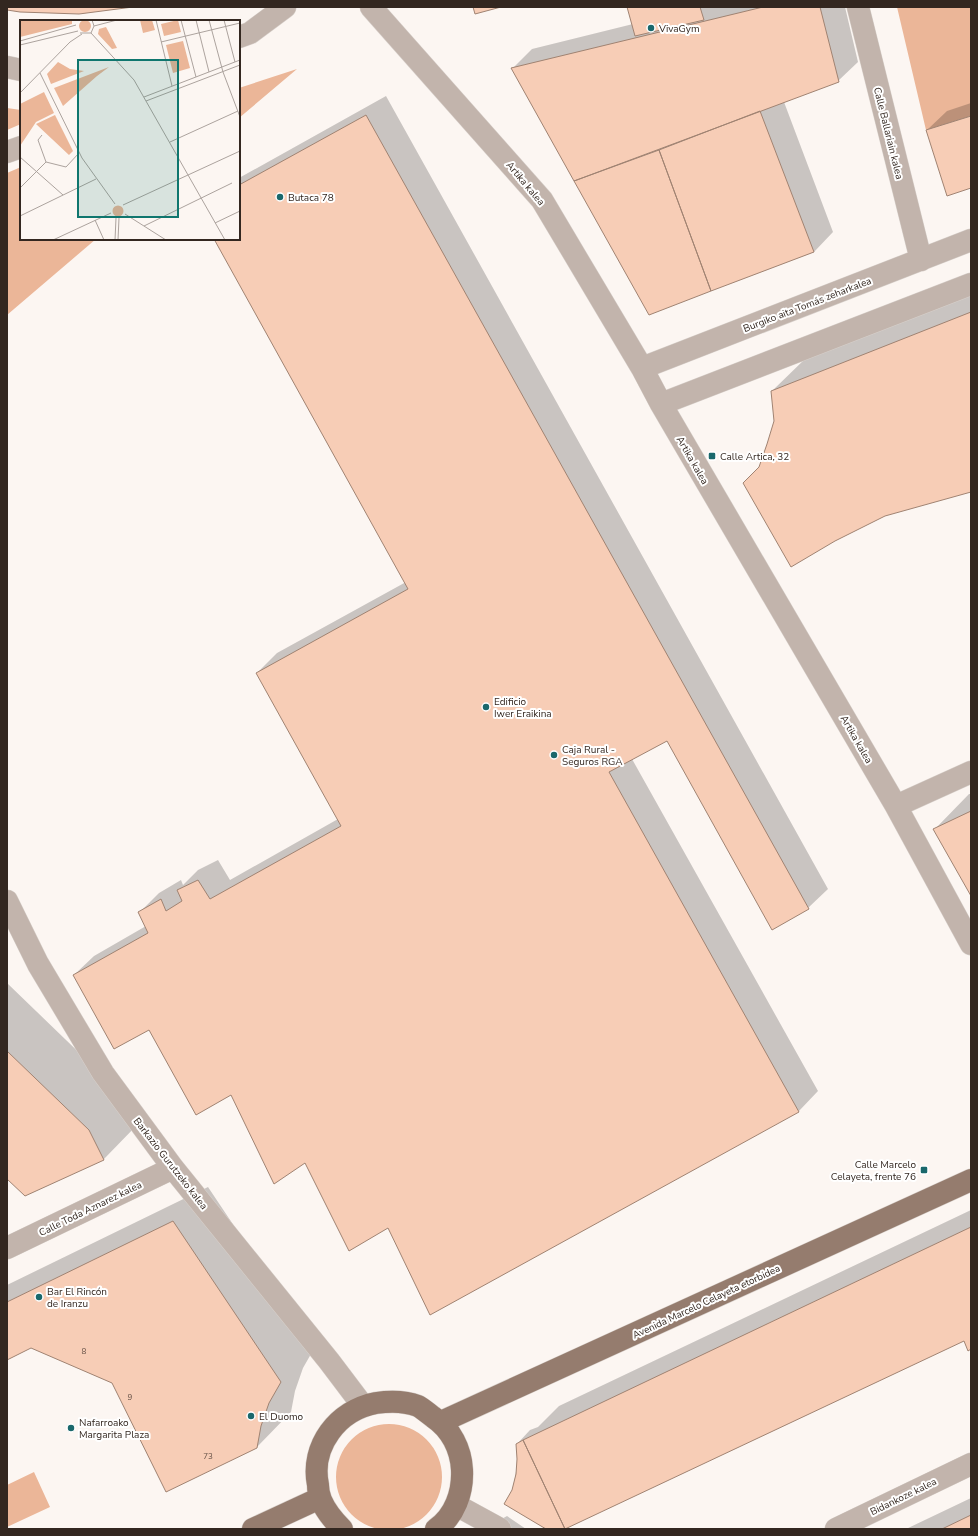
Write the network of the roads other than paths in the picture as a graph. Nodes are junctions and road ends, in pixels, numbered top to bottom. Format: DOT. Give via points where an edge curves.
graph roads {
  1 [pos="285,7"];
  2 [pos="371,7"];
  3 [pos="858,7"];
  4 [pos="240,37"];
  5 [pos="7,67"];
  6 [pos="20,70"];
  7 [pos="20,147"];
  8 [pos="7,152"];
  9 [pos="971,240"];
  10 [pos="921,260"];
  11 [pos="971,284"];
  12 [pos="642,368"];
  13 [pos="661,404"];
  14 [pos="971,772"];
  15 [pos="896,806"];
  16 [pos="8,909"];
  17 [pos="971,944"];
  18 [pos="173,1168"];
  19 [pos="971,1180"];
  20 [pos="7,1248"];
  21 [pos="363,1406"];
  22 [pos="441,1422"];
  23 [pos="971,1464"];
  24 [pos="320,1498"];
  25 [pos="456,1505"];
  26 [pos="253,1529"];
  27 [pos="342,1529"];
  28 [pos="436,1529"];
  29 [pos="500,1529"];
  30 [pos="836,1529"];
  1 -- 4 [label="street"];
  2 -- 12 [label="street, Artika kalea" via="542,200"];
  3 -- 10 [label="street, Calle Ballariain kalea"];
  5 -- 6 [label="street"];
  7 -- 8 [label="street"];
  9 -- 10 [label="street, Burgiko aita Tomás zeharkalea"];
  10 -- 12 [label="street, Burgiko aita Tomás zeharkalea"];
  11 -- 13 [label="street"];
  12 -- 13 [label="street, Artika kalea"];
  13 -- 15 [label="street, Artika kalea"];
  14 -- 15 [label="street"];
  15 -- 17 [label="street, Artika kalea"];
  16 -- 18 [label="street, Barkazio Gurutzeko kalea" via="103,1073"];
  18 -- 20 [label="street, Calle Toda Aznarez kalea"];
  18 -- 21 [label="street, Barkazio Gurutzeko kalea"];
  19 -- 22 [label="main road, Avenida Marcelo Celayeta etorbidea"];
  21 -- 22 [label="main road" via="390,1401 418,1406"];
  21 -- 24 [label="main road" via="343,1417 328,1434 319,1454 316,1476"];
  22 -- 25 [label="main road" via="454,1440 462,1461 462,1483"];
  23 -- 30 [label="street, Bidankoze kalea"];
  24 -- 26 [label="main road"];
  24 -- 27 [label="main road" via="330,1518"];
  25 -- 28 [label="main road" via="442,1525"];
  25 -- 29 [label="street"];
}
